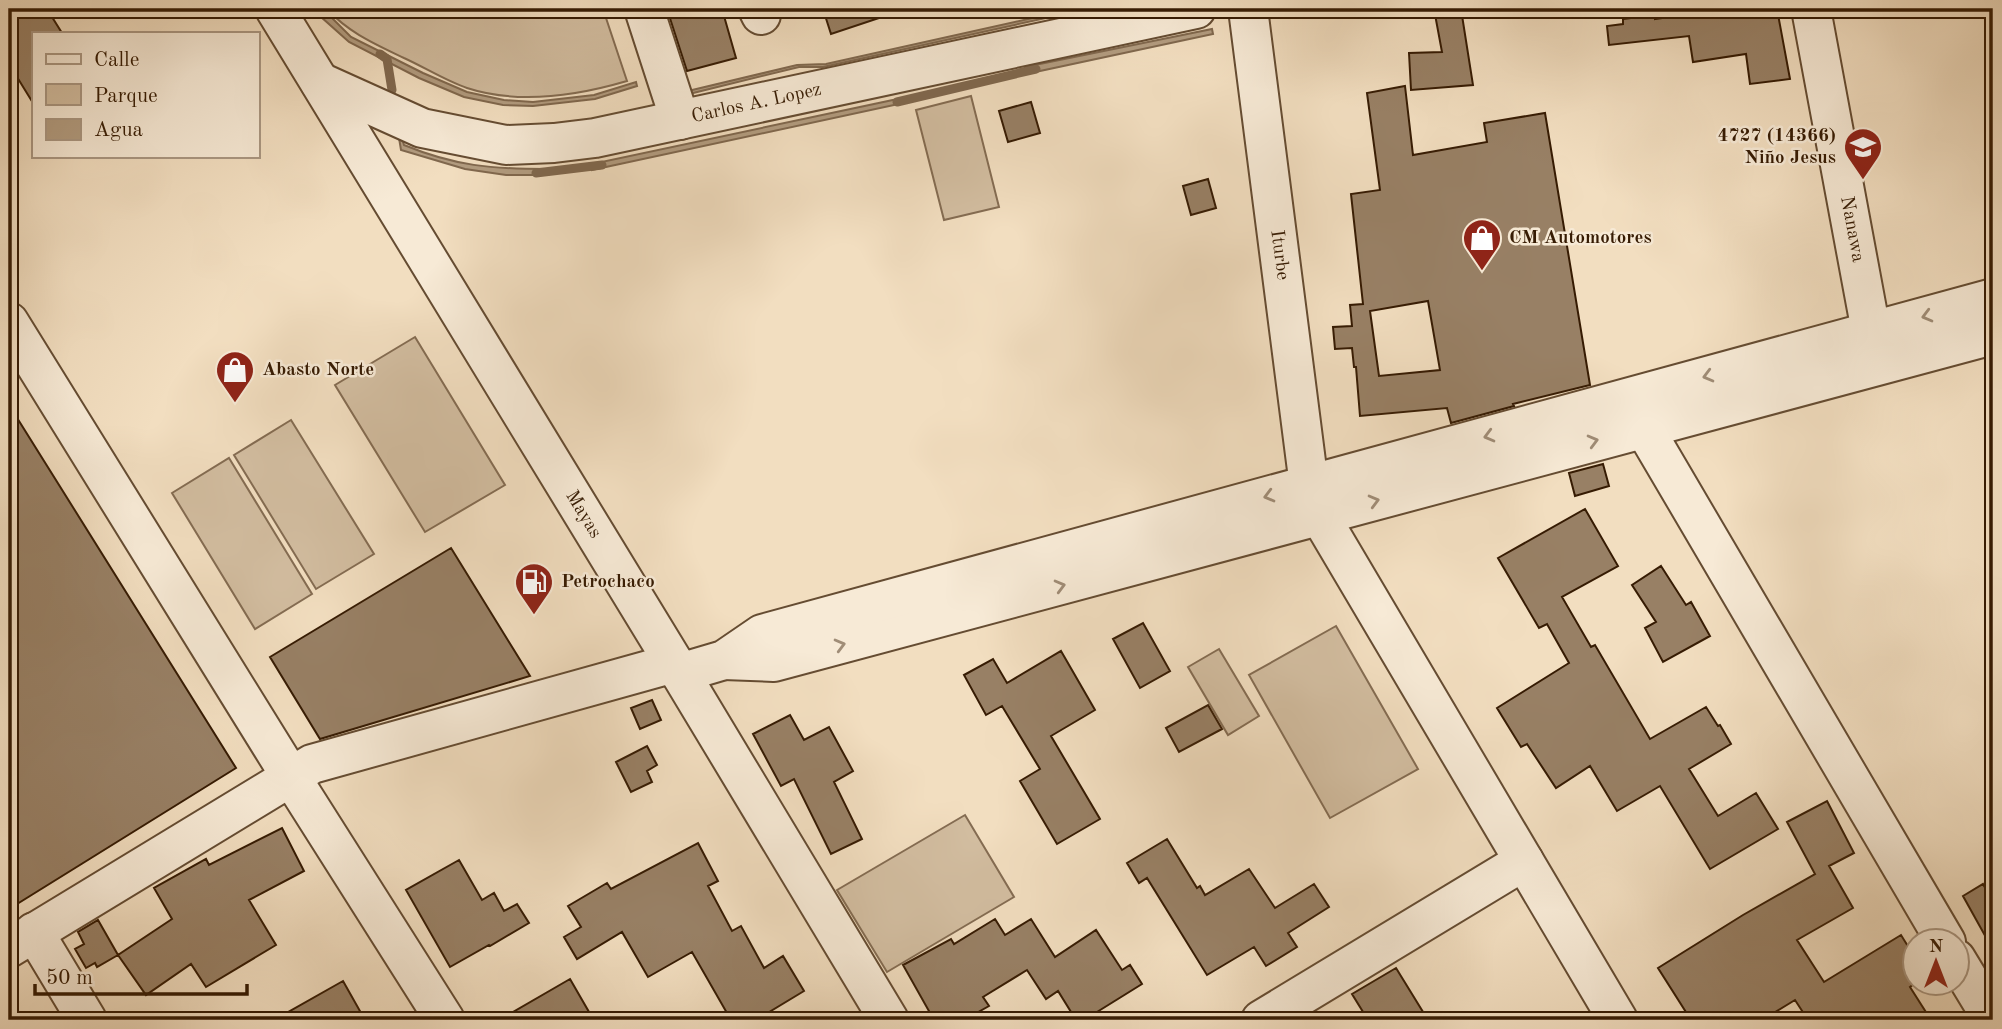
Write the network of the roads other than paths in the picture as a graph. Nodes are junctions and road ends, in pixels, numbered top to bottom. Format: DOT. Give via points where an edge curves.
graph roads {
  1 [pos="275,9"];
  2 [pos="644,9"];
  3 [pos="1196,9"];
  4 [pos="1248,9"];
  5 [pos="1811,9"];
  6 [pos="320,82"];
  7 [pos="680,120"];
  8 [pos="1993,298"];
  9 [pos="9,322"];
  10 [pos="1993,335"];
  11 [pos="1874,349"];
  12 [pos="1638,412"];
  13 [pos="1313,501"];
  14 [pos="677,668"];
  15 [pos="291,776"];
  16 [pos="1524,862"];
  17 [pos="1938,928"];
  18 [pos="21,940"];
  19 [pos="1970,982"];
  20 [pos="87,1020"];
  21 [pos="445,1020"];
  22 [pos="889,1020"];
  23 [pos="1261,1020"];
  24 [pos="1618,1020"];
  25 [pos="1993,1020"];
  1 -- 6 [label="street, Mayas"];
  2 -- 7 [label="street"];
  3 -- 7 [label="street, Carlos A. Lopez"];
  4 -- 13 [label="street, Iturbe"];
  5 -- 11 [label="street, Nanawa"];
  6 -- 7 [label="street, Carlos A. Lopez" via="422,128 506,145 596,138"];
  6 -- 14 [label="street, Mayas"];
  8 -- 11 [label="street, one-way"];
  9 -- 15 [label="street"];
  10 -- 11 [label="street"];
  11 -- 12 [label="street"];
  12 -- 13 [label="street"];
  12 -- 17 [label="street"];
  13 -- 14 [label="street" via="762,634 724,660"];
  13 -- 16 [label="street"];
  14 -- 15 [label="street" via="312,764"];
  14 -- 22 [label="street, Mayas"];
  15 -- 18 [label="street"];
  15 -- 21 [label="street"];
  16 -- 23 [label="street"];
  16 -- 24 [label="street"];
  18 -- 20 [label="street"];
  19 -- 25 [label="street"];
}
